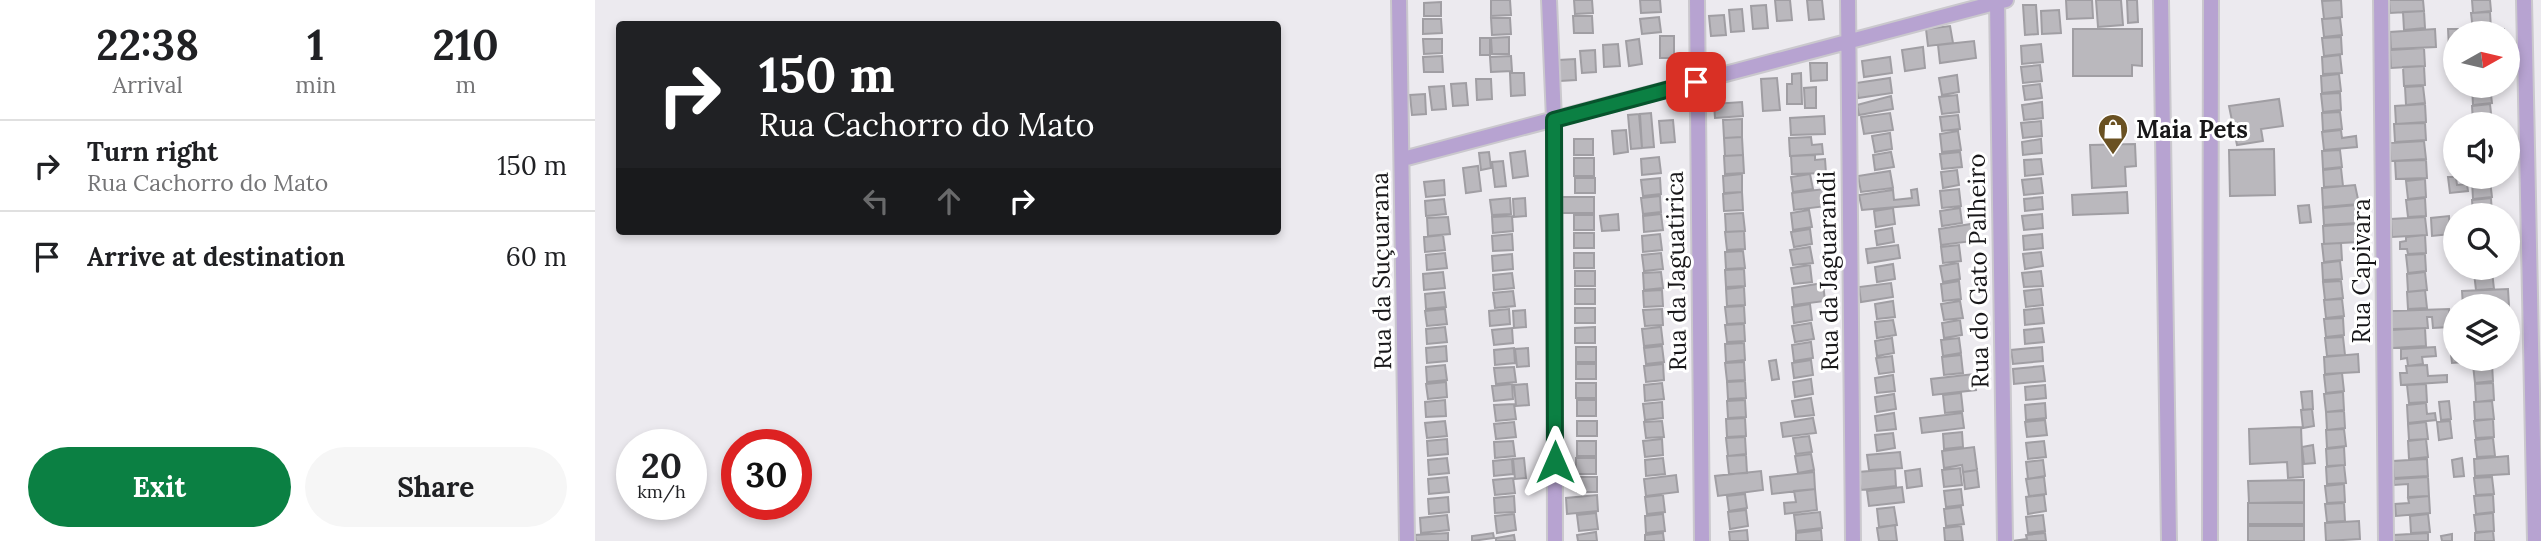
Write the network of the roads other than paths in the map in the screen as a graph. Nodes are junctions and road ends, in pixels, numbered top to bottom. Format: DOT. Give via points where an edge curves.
graph roads {
  1 [pos="1399,0"];
  2 [pos="1549,0"];
  3 [pos="1697,0"];
  4 [pos="1848,0"];
  5 [pos="2161,0"];
  6 [pos="2211,0"];
  7 [pos="2381,0"];
  8 [pos="2524,0"];
  9 [pos="2000,1"];
  10 [pos="1848,42"];
  11 [pos="1696,82"];
  12 [pos="1554,120"];
  13 [pos="1403,159"];
  14 [pos="1407,541"];
  15 [pos="1555,541"];
  16 [pos="1702,541"];
  17 [pos="1853,541"];
  18 [pos="2005,541"];
  19 [pos="2169,541"];
  20 [pos="2210,541"];
  21 [pos="2386,541"];
  22 [pos="2535,541"];
  1 -- 13 [label="street, Rua da Suçuarana"];
  2 -- 12 [label="street"];
  3 -- 11 [label="street, Rua da Jaguatirica"];
  4 -- 10 [label="street, Rua da Jaguarandi"];
  5 -- 19 [label="street"];
  6 -- 20 [label="street"];
  7 -- 21 [label="street, Rua Capivara"];
  8 -- 22 [label="street"];
  9 -- 10 [label="street"];
  9 -- 18 [label="street, Rua do Gato Palheiro"];
  10 -- 11 [label="street"];
  10 -- 17 [label="street, Rua da Jaguarandi"];
  11 -- 12 [label="street"];
  11 -- 16 [label="street, Rua da Jaguatirica"];
  12 -- 13 [label="street"];
  12 -- 15 [label="street"];
  13 -- 14 [label="street, Rua da Suçuarana"];
}
